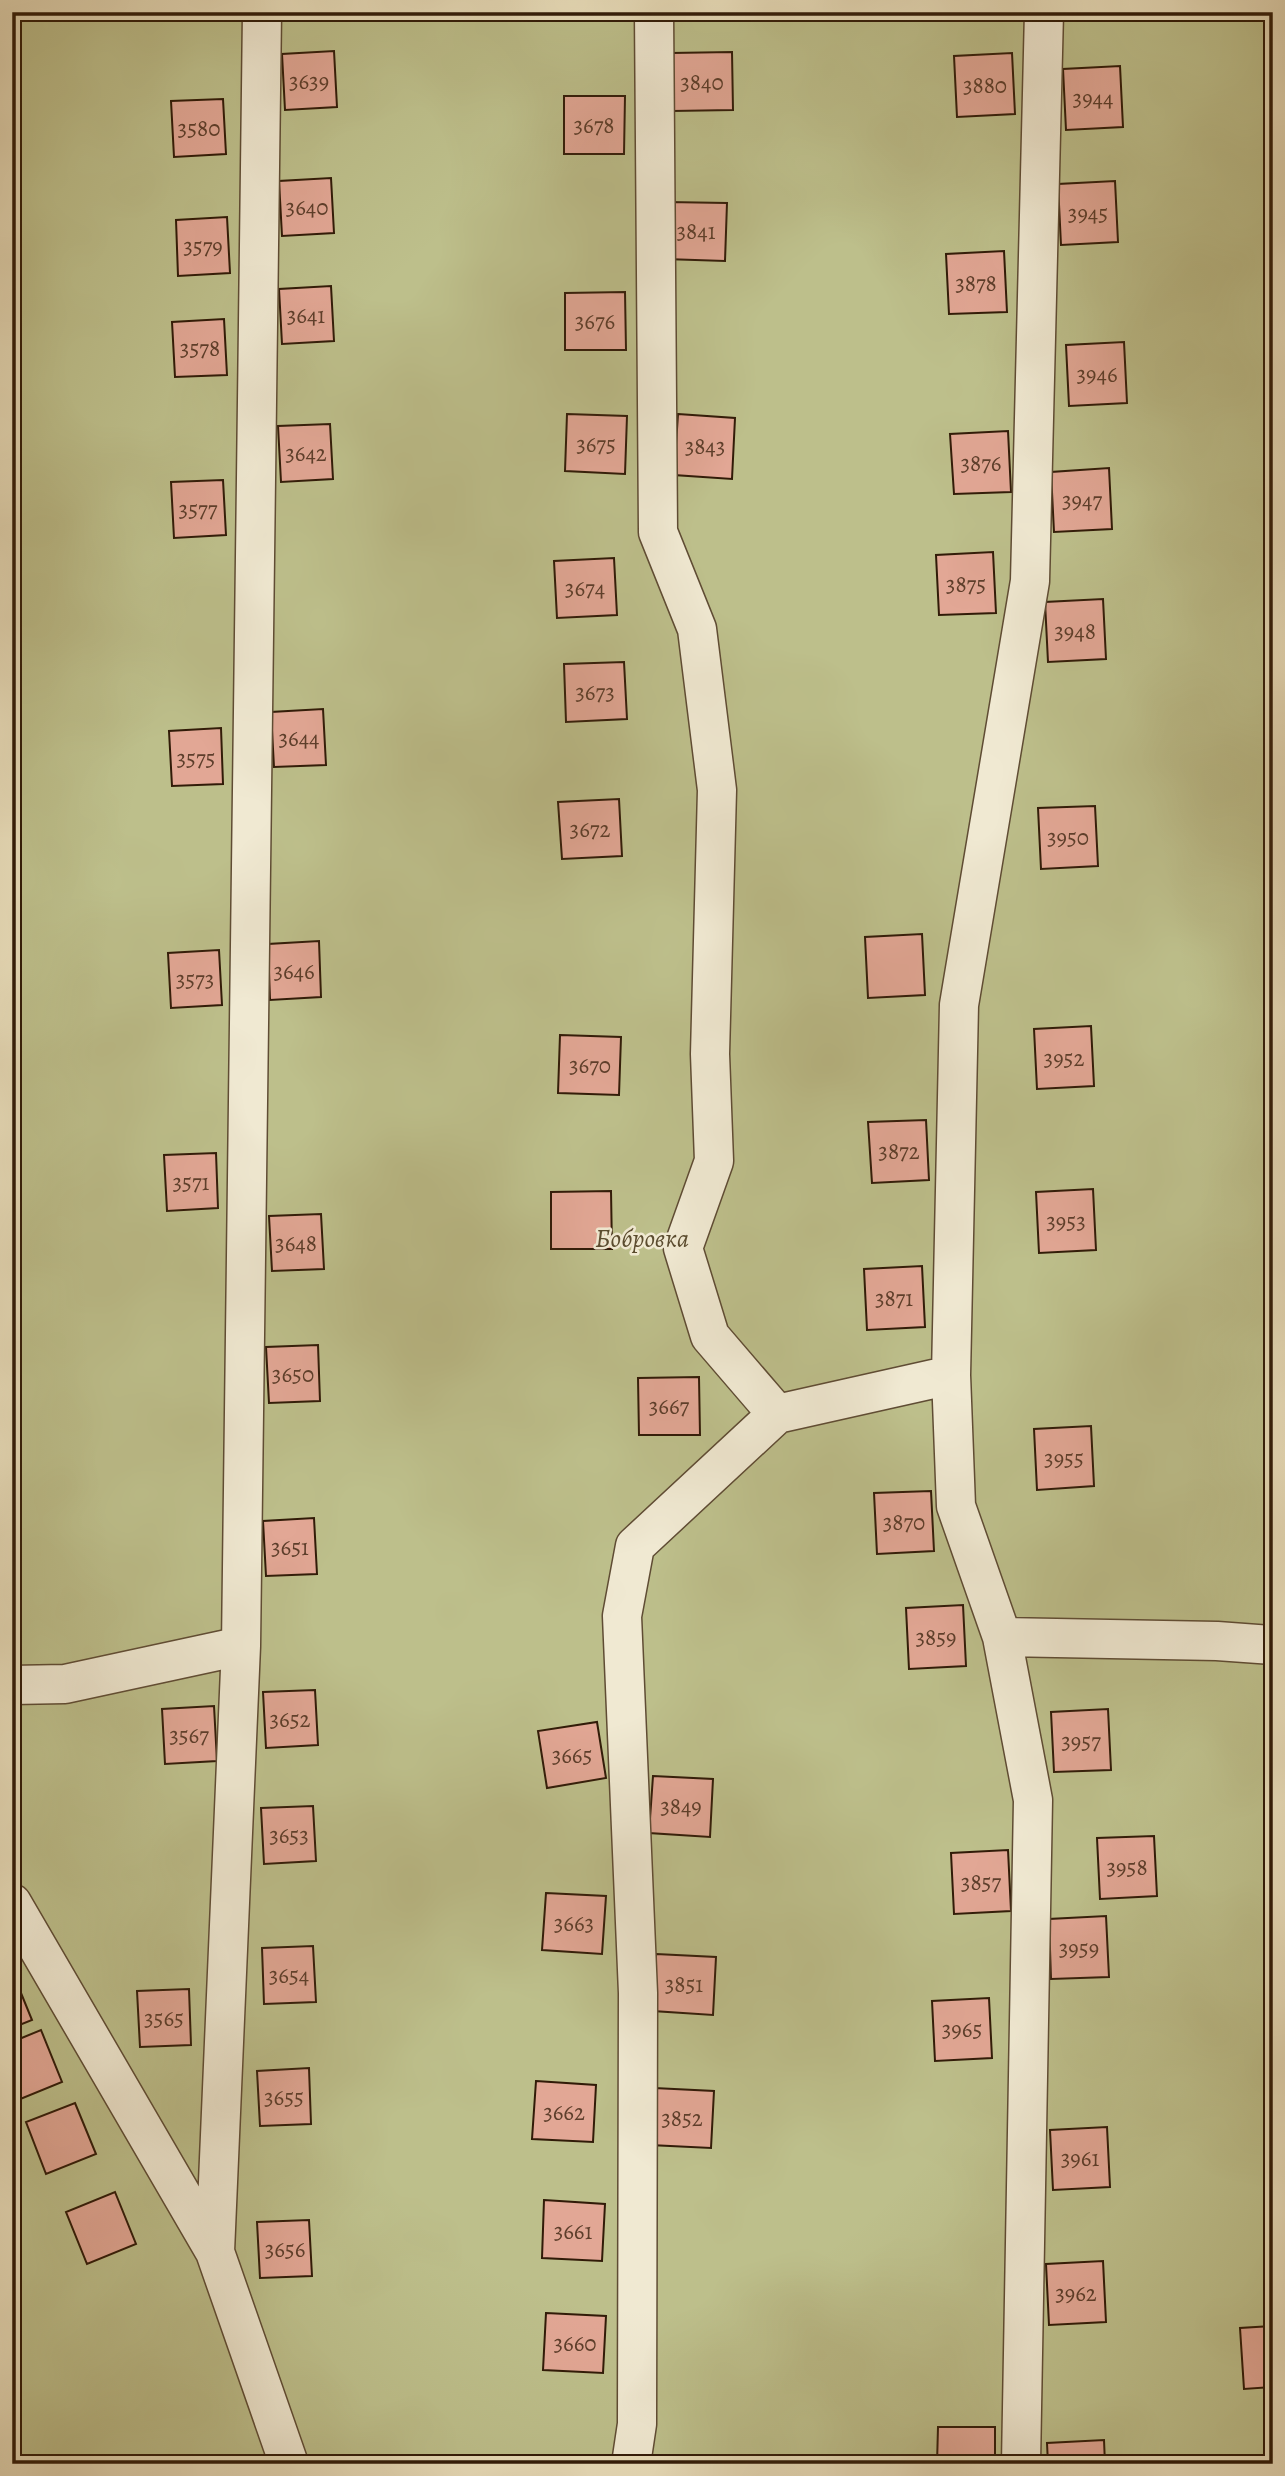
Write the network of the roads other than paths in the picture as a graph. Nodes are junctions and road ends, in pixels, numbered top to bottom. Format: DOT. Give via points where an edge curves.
graph roads {
  1 [pos="262,12"];
  2 [pos="654,12"];
  3 [pos="1044,12"];
  4 [pos="951,1375"];
  5 [pos="777,1414"];
  6 [pos="1002,1637"];
  7 [pos="1273,1645"];
  8 [pos="242,1646"];
  9 [pos="12,1685"];
  10 [pos="12,1903"];
  11 [pos="215,2252"];
  12 [pos="289,2464"];
  13 [pos="631,2464"];
  14 [pos="1021,2464"];
  1 -- 8 [label="street"];
  2 -- 5 [label="street" via="658,532 697,629 717,790 710,1054 714,1161 683,1248 710,1336"];
  3 -- 4 [label="street" via="1030,581 959,1004"];
  4 -- 5 [label="street"];
  4 -- 6 [label="street" via="956,1506"];
  5 -- 13 [label="street" via="635,1546 622,1615 638,1993 638,2424"];
  6 -- 7 [label="street"];
  6 -- 14 [label="street" via="1033,1800"];
  8 -- 9 [label="street" via="65,1684"];
  8 -- 11 [label="street"];
  10 -- 11 [label="street"];
  11 -- 12 [label="street"];
}
